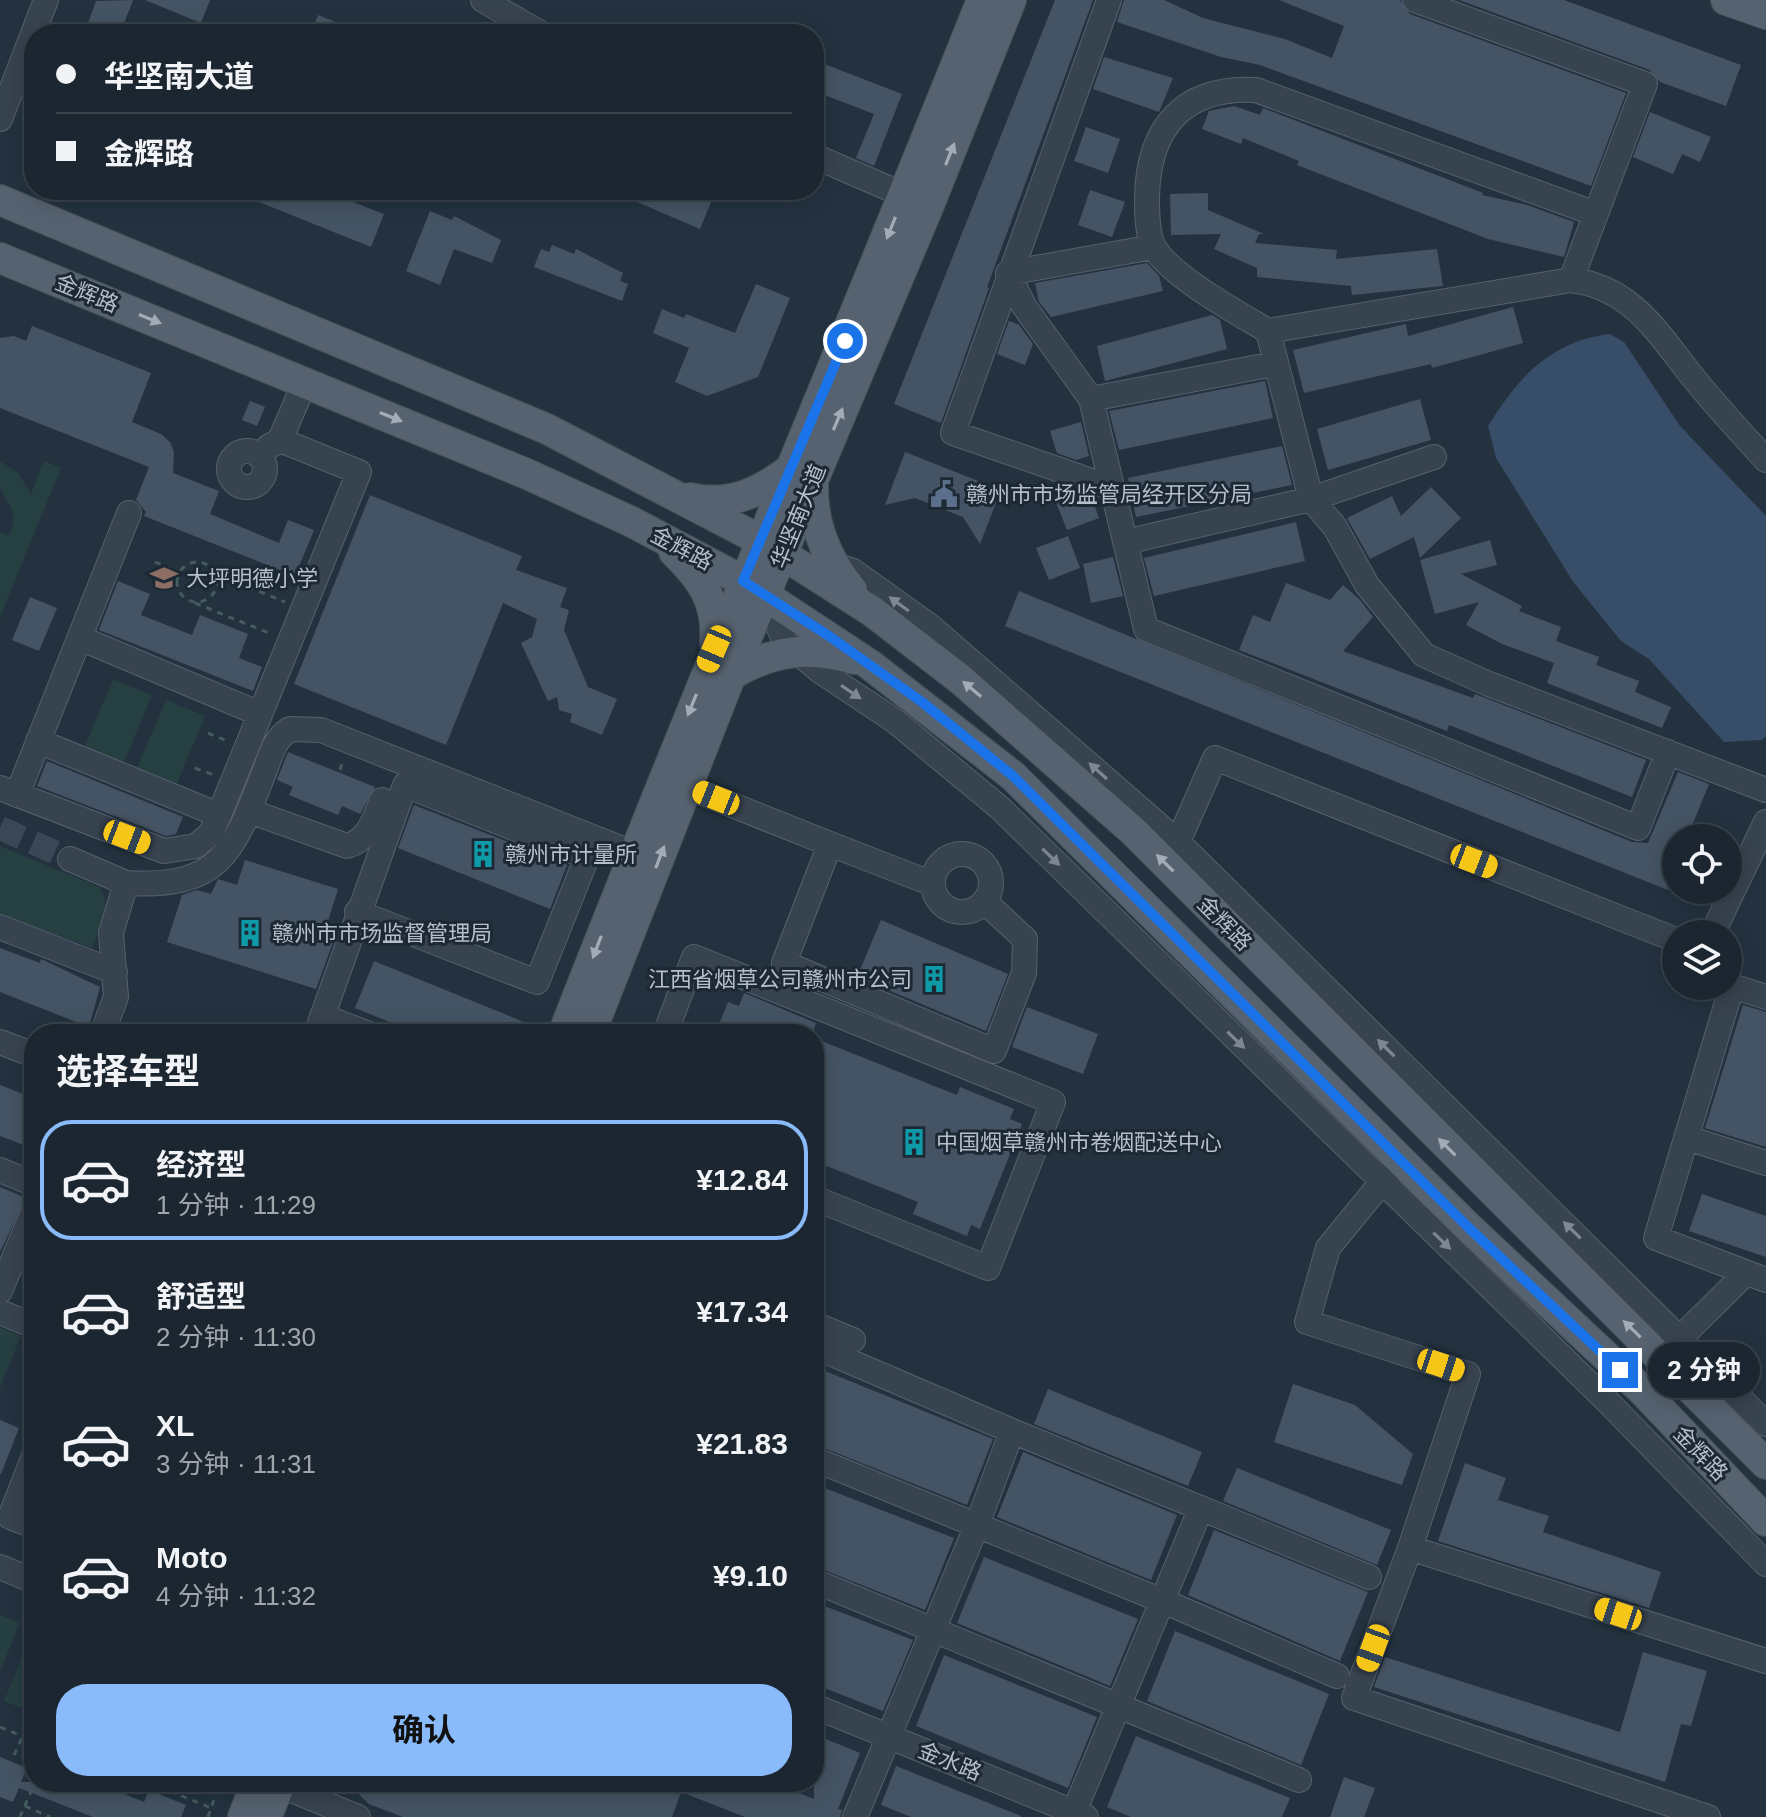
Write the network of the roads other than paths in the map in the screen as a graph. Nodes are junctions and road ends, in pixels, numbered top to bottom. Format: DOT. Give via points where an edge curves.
graph roads {
  1 [pos="46,0"];
  2 [pos="483,0"];
  3 [pos="982,0"];
  4 [pos="1011,0"];
  5 [pos="1109,0"];
  6 [pos="1415,0"];
  7 [pos="1726,0"];
  8 [pos="1766,14"];
  9 [pos="37,24"];
  10 [pos="525,24"];
  11 [pos="24,57"];
  12 [pos="0,119"];
  13 [pos="824,160"];
  14 [pos="0,200"];
  15 [pos="916,200"];
  16 [pos="1596,214"];
  17 [pos="1153,247"];
  18 [pos="0,258"];
  19 [pos="1008,273"];
  20 [pos="1571,280"];
  21 [pos="1268,331"];
  22 [pos="1274,364"];
  23 [pos="305,382"];
  24 [pos="1091,399"];
  25 [pos="280,440"];
  26 [pos="255,453"];
  27 [pos="1434,457"];
  28 [pos="1766,460"];
  29 [pos="802,474"];
  30 [pos="1112,488"];
  31 [pos="672,493"];
  32 [pos="1311,499"];
  33 [pos="129,513"];
  34 [pos="652,532"];
  35 [pos="1125,542"];
  36 [pos="772,547"];
  37 [pos="833,564"];
  38 [pos="754,588"];
  39 [pos="873,612"];
  40 [pos="80,638"];
  41 [pos="714,649"];
  42 [pos="795,651"];
  43 [pos="869,664"];
  44 [pos="731,675"];
  45 [pos="260,714"];
  46 [pos="38,741"];
  47 [pos="1668,752"];
  48 [pos="398,761"];
  49 [pos="687,787"];
  50 [pos="1766,790"];
  51 [pos="9,792"];
  52 [pos="249,811"];
  53 [pos="219,815"];
  54 [pos="1766,822"];
  55 [pos="1178,842"];
  56 [pos="830,844"];
  57 [pos="633,853"];
  58 [pos="70,859"];
  59 [pos="126,883"];
  60 [pos="933,884"];
  61 [pos="984,901"];
  62 [pos="357,912"];
  63 [pos="1719,920"];
  64 [pos="0,927"];
  65 [pos="1662,934"];
  66 [pos="115,972"];
  67 [pos="1766,997"];
  68 [pos="106,1024"];
  69 [pos="319,1024"];
  70 [pos="567,1024"];
  71 [pos="594,1024"];
  72 [pos="669,1024"];
  73 [pos="0,1042"];
  74 [pos="24,1051"];
  75 [pos="1687,1138"];
  76 [pos="1766,1163"];
  77 [pos="0,1170"];
  78 [pos="1391,1171"];
  79 [pos="24,1180"];
  80 [pos="824,1202"];
  81 [pos="24,1236"];
  82 [pos="16,1256"];
  83 [pos="1756,1277"];
  84 [pos="0,1291"];
  85 [pos="0,1312"];
  86 [pos="24,1322"];
  87 [pos="824,1328"];
  88 [pos="853,1340"];
  89 [pos="1671,1347"];
  90 [pos="824,1350"];
  91 [pos="1766,1424"];
  92 [pos="1012,1431"];
  93 [pos="824,1463"];
  94 [pos="1766,1464"];
  95 [pos="24,1481"];
  96 [pos="1201,1508"];
  97 [pos="1766,1521"];
  98 [pos="24,1522"];
  99 [pos="977,1525"];
  100 [pos="1410,1548"];
  101 [pos="1766,1564"];
  102 [pos="0,1567"];
  103 [pos="24,1577"];
  104 [pos="1369,1577"];
  105 [pos="824,1585"];
  106 [pos="1163,1601"];
  107 [pos="934,1629"];
  108 [pos="1766,1661"];
  109 [pos="1337,1676"];
  110 [pos="1119,1704"];
  111 [pos="824,1710"];
  112 [pos="890,1737"];
  113 [pos="1299,1780"];
  114 [pos="265,1792"];
  115 [pos="271,1792"];
  116 [pos="296,1792"];
  117 [pos="1080,1815"];
  118 [pos="243,1817"];
  119 [pos="266,1817"];
  120 [pos="358,1817"];
  121 [pos="855,1817"];
  122 [pos="1708,1817"];
  1 -- 9 [label="street"];
  2 -- 10 [label="street"];
  3 -- 15 [label="main road, 华坚南大道"];
  15 -- 4 [label="main road, 华坚南大道, one-way"];
  5 -- 19 [label="street"];
  6 -- 16 [label="street" via="1645,84"];
  7 -- 8 [label="main road"];
  11 -- 12 [label="street"];
  13 -- 15 [label="street"];
  14 -- 31 [label="main road, 金辉路" via="547,429"];
  15 -- 29 [label="main road, 华坚南大道"];
  16 -- 17 [label="street" via="1256,90 1226,88 1195,99 1168,121 1153,146 1147,200"];
  16 -- 20 [label="street"];
  17 -- 19 [label="street"];
  17 -- 21 [label="street" via="1193,285"];
  18 -- 23 [label="main road, 金辉路, one-way"];
  19 -- 24 [label="street" via="1024,306"];
  19 -- 30 [label="street" via="953,433"];
  20 -- 21 [label="street"];
  20 -- 28 [label="street" via="1593,282 1641,312"];
  21 -- 22 [label="street"];
  22 -- 24 [label="street"];
  22 -- 32 [label="street"];
  23 -- 25 [label="street"];
  23 -- 34 [label="main road, 金辉路, one-way"];
  24 -- 30 [label="street"];
  25 -- 26 [label="street"];
  25 -- 45 [label="street" via="359,472"];
  27 -- 32 [label="street"];
  29 -- 31 [label="main road" via="729,501"];
  29 -- 36 [label="main road, 华坚南大道"];
  29 -- 37 [label="main road"];
  30 -- 35 [label="street"];
  31 -- 36 [label="main road, 金辉路"];
  32 -- 35 [label="street"];
  32 -- 47 [label="street" via="1335,527 1367,585 1424,655"];
  33 -- 40 [label="street"];
  34 -- 38 [label="main road, 金辉路"];
  34 -- 41 [label="main road" via="697,575 709,595 717,618"];
  35 -- 47 [label="street" via="1146,629 1638,828"];
  36 -- 37 [label="street"];
  36 -- 38 [label="main road, 华坚南大道"];
  36 -- 39 [label="main road, 金辉路"];
  37 -- 39 [label="main road"];
  55 -- 37 [label="street, one-way" via="930,626 853,571"];
  38 -- 41 [label="main road, 华坚南大道"];
  38 -- 42 [label="street"];
  38 -- 43 [label="main road, 金辉路"];
  38 -- 44 [label="main road, 华坚南大道"];
  89 -- 39 [label="main road, 金辉路, one-way" via="1498,1199 1133,831 960,679"];
  40 -- 45 [label="street"];
  40 -- 46 [label="street"];
  41 -- 57 [label="main road, 华坚南大道, one-way"];
  42 -- 43 [label="main road" via="837,654"];
  42 -- 44 [label="main road" via="771,655"];
  42 -- 78 [label="street, one-way" via="895,721 1000,808"];
  43 -- 78 [label="main road, 金辉路" via="1013,776"];
  44 -- 49 [label="main road, 华坚南大道"];
  45 -- 53 [label="street"];
  46 -- 51 [label="street"];
  46 -- 53 [label="street"];
  47 -- 50 [label="street"];
  48 -- 52 [label="street" via="370,830 353,844 339,845"];
  48 -- 52 [label="street" via="321,730 290,729 277,740"];
  48 -- 57 [label="street"];
  49 -- 56 [label="street"];
  71 -- 49 [label="main road, 华坚南大道, one-way"];
  51 -- 53 [label="street" via="164,851 196,846 211,833"];
  52 -- 59 [label="street" via="239,835 209,870 162,885"];
  54 -- 63 [label="street"];
  55 -- 65 [label="street" via="1215,758"];
  89 -- 55 [label="street, one-way"];
  56 -- 60 [label="street"];
  56 -- 61 [label="street" via="784,963 994,1051 1024,973 1025,939"];
  57 -- 70 [label="main road, 华坚南大道, one-way"];
  58 -- 59 [label="street"];
  59 -- 66 [label="street" via="111,933"];
  60 -- 61 [label="street" via="940,901 956,911 974,910"];
  60 -- 61 [label="street" via="945,860 973,856 990,874"];
  62 -- 62 [label="street" via="537,982 587,857 405,785"];
  62 -- 69 [label="street"];
  64 -- 66 [label="street"];
  66 -- 68 [label="street" via="116,997"];
  67 -- 75 [label="street" via="1732,986"];
  72 -- 80 [label="street" via="694,957 1053,1102 988,1268"];
  73 -- 74 [label="street"];
  75 -- 76 [label="street"];
  75 -- 83 [label="street" via="1656,1238"];
  77 -- 79 [label="street"];
  78 -- 97 [label="main road, 金辉路" via="1642,1390"];
  78 -- 100 [label="street" via="1328,1248 1307,1322 1468,1374"];
  78 -- 101 [label="street, one-way"];
  81 -- 82 [label="street"];
  82 -- 84 [label="street"];
  83 -- 89 [label="street"];
  85 -- 86 [label="street"];
  87 -- 88 [label="street"];
  89 -- 91 [label="street"];
  89 -- 94 [label="main road, 金辉路"];
  90 -- 92 [label="street"];
  92 -- 96 [label="street"];
  92 -- 99 [label="street"];
  93 -- 99 [label="street"];
  95 -- 98 [label="street" via="10,1517"];
  96 -- 104 [label="street"];
  96 -- 106 [label="street"];
  99 -- 106 [label="street"];
  99 -- 107 [label="street"];
  100 -- 108 [label="street"];
  100 -- 122 [label="street" via="1354,1698"];
  102 -- 103 [label="street"];
  105 -- 107 [label="street"];
  106 -- 109 [label="street"];
  106 -- 110 [label="street"];
  107 -- 110 [label="street"];
  107 -- 112 [label="street"];
  110 -- 113 [label="street"];
  110 -- 117 [label="street"];
  111 -- 112 [label="street, 金水路"];
  112 -- 117 [label="street, 金水路"];
  112 -- 121 [label="street"];
  114 -- 118 [label="main road"];
  115 -- 119 [label="main road"];
  116 -- 120 [label="street"];
}
